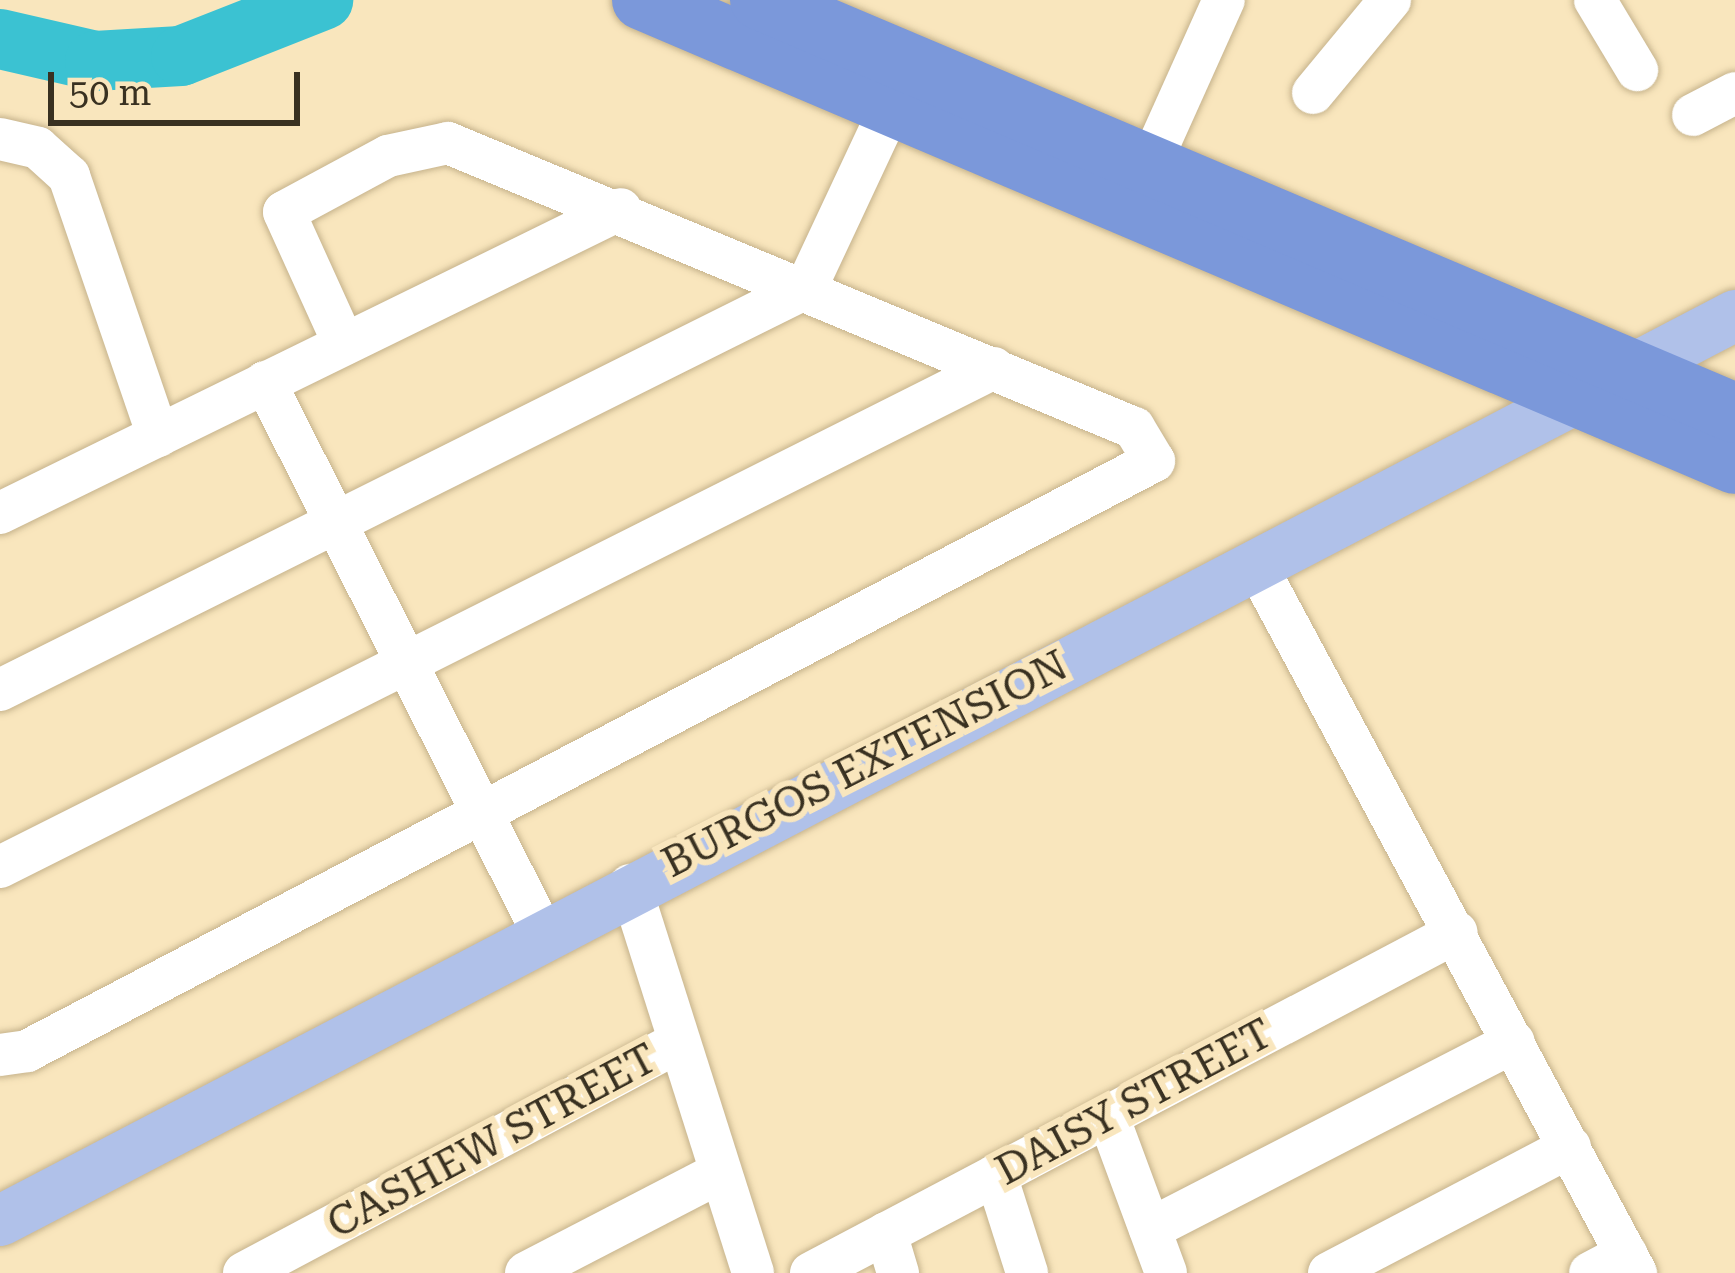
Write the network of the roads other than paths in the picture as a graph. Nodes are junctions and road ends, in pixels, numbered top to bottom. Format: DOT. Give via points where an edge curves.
graph roads {
  1 [pos="642,0"];
  2 [pos="760,0"];
  3 [pos="1224,0"];
  4 [pos="1390,0"];
  5 [pos="1595,0"];
  6 [pos="1636,70"];
  7 [pos="901,84"];
  8 [pos="1313,93"];
  9 [pos="1735,93"];
  10 [pos="1693,115"];
  11 [pos="0,139"];
  12 [pos="1142,184"];
  13 [pos="621,209"];
  14 [pos="806,287"];
  15 [pos="1735,315"];
  16 [pos="344,344"];
  17 [pos="994,368"];
  18 [pos="1613,380"];
  19 [pos="265,382"];
  20 [pos="1735,413"];
  21 [pos="158,436"];
  22 [pos="1735,464"];
  23 [pos="0,512"];
  24 [pos="334,522"];
  25 [pos="1255,563"];
  26 [pos="407,666"];
  27 [pos="0,690"];
  28 [pos="482,812"];
  29 [pos="0,867"];
  30 [pos="630,885"];
  31 [pos="542,932"];
  32 [pos="1457,932"];
  33 [pos="1514,1042"];
  34 [pos="677,1043"];
  35 [pos="0,1055"];
  36 [pos="1108,1116"];
  37 [pos="1570,1147"];
  38 [pos="719,1173"];
  39 [pos="995,1175"];
  40 [pos="0,1220"];
  41 [pos="1150,1229"];
  42 [pos="892,1253"];
  43 [pos="1617,1266"];
  44 [pos="244,1273"];
  45 [pos="526,1273"];
  46 [pos="753,1273"];
  47 [pos="811,1273"];
  48 [pos="1027,1273"];
  49 [pos="1166,1273"];
  50 [pos="1329,1273"];
  1 -- 7 [label="highway"];
  2 -- 7 [label="highway"];
  3 -- 12 [label="street"];
  4 -- 8 [label="street"];
  5 -- 6 [label="street"];
  7 -- 12 [label="highway"];
  7 -- 14 [label="street"];
  9 -- 10 [label="street"];
  11 -- 21 [label="street" via="38,148 69,176"];
  12 -- 18 [label="highway"];
  13 -- 14 [label="street"];
  13 -- 16 [label="street"];
  13 -- 16 [label="street" via="448,143 419,144 302,195 284,222"];
  14 -- 17 [label="street"];
  14 -- 24 [label="street"];
  15 -- 18 [label="main road, BURGOS EXTENSION"];
  16 -- 19 [label="street"];
  17 -- 26 [label="street"];
  17 -- 28 [label="street" via="1134,428 1154,461"];
  18 -- 20 [label="highway"];
  18 -- 22 [label="highway"];
  18 -- 25 [label="main road, BURGOS EXTENSION"];
  19 -- 21 [label="street"];
  19 -- 24 [label="street"];
  21 -- 23 [label="street"];
  24 -- 26 [label="street"];
  24 -- 27 [label="street"];
  25 -- 30 [label="main road, BURGOS EXTENSION"];
  25 -- 32 [label="street"];
  26 -- 28 [label="street"];
  26 -- 29 [label="street"];
  28 -- 31 [label="street"];
  28 -- 35 [label="street" via="27,1051"];
  30 -- 31 [label="main road, BURGOS EXTENSION"];
  30 -- 34 [label="street"];
  31 -- 40 [label="main road, BURGOS EXTENSION"];
  32 -- 33 [label="street"];
  32 -- 36 [label="street, DAISY STREET"];
  33 -- 37 [label="street"];
  33 -- 41 [label="street"];
  34 -- 38 [label="street"];
  34 -- 44 [label="street, CASHEW STREET"];
  36 -- 39 [label="street, DAISY STREET"];
  36 -- 41 [label="street"];
  37 -- 43 [label="street"];
  37 -- 50 [label="street"];
  38 -- 45 [label="street"];
  38 -- 46 [label="street"];
  39 -- 42 [label="street, DAISY STREET"];
  39 -- 48 [label="street"];
  41 -- 49 [label="street"];
  42 -- 47 [label="street, DAISY STREET"];
}
